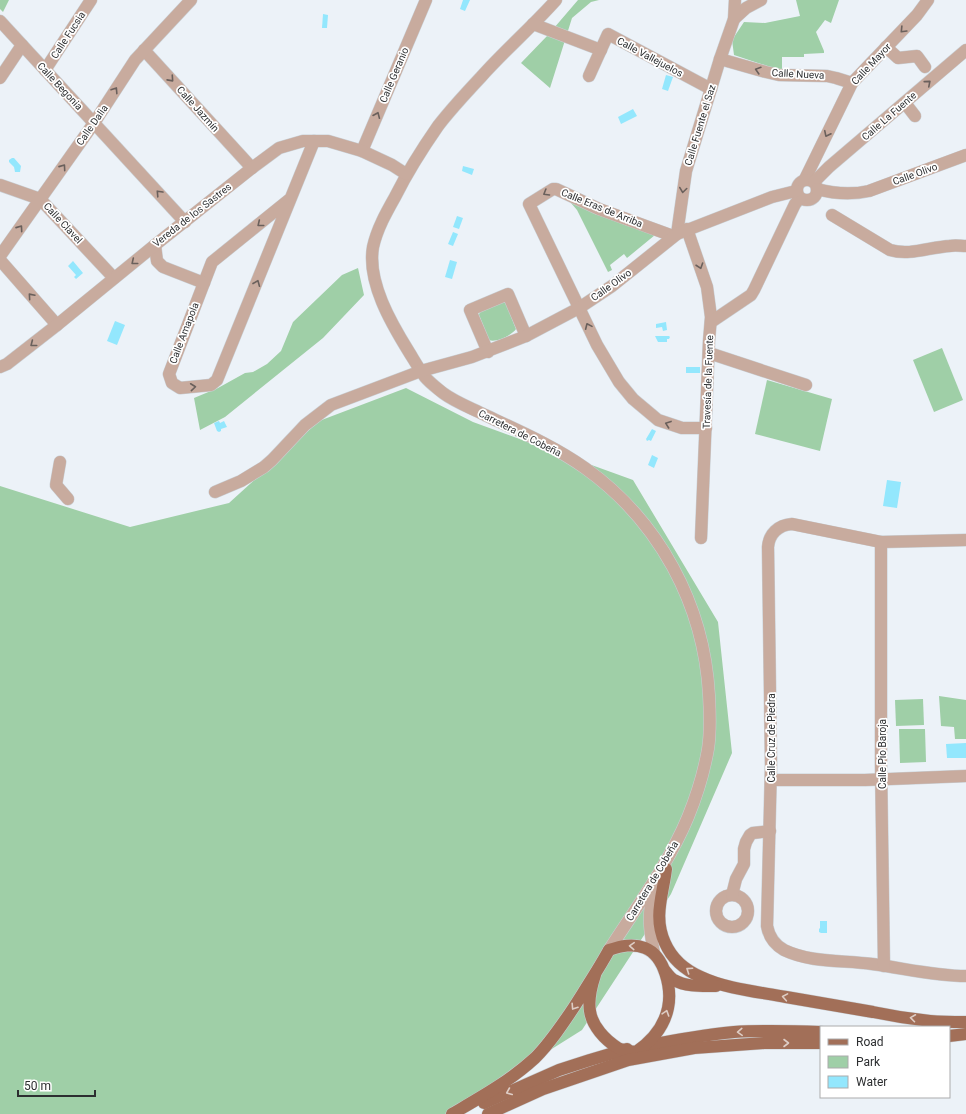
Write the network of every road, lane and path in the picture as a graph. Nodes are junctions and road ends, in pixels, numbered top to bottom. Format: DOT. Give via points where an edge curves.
graph roads {
  1 [pos="91,0"];
  2 [pos="190,0"];
  3 [pos="426,0"];
  4 [pos="556,0"];
  5 [pos="735,0"];
  6 [pos="761,0"];
  7 [pos="928,0"];
  8 [pos="734,19"];
  9 [pos="0,21"];
  10 [pos="533,24"];
  11 [pos="22,45"];
  12 [pos="886,47"];
  13 [pos="144,50"];
  14 [pos="601,50"];
  15 [pos="966,50"];
  16 [pos="720,59"];
  17 [pos="925,67"];
  18 [pos="45,70"];
  19 [pos="589,76"];
  20 [pos="0,78"];
  21 [pos="852,83"];
  22 [pos="711,89"];
  23 [pos="905,103"];
  24 [pos="916,116"];
  25 [pos="94,123"];
  26 [pos="314,141"];
  27 [pos="362,151"];
  28 [pos="966,155"];
  29 [pos="252,168"];
  30 [pos="406,174"];
  31 [pos="812,184"];
  32 [pos="0,185"];
  33 [pos="798,194"];
  34 [pos="40,199"];
  35 [pos="290,199"];
  36 [pos="832,215"];
  37 [pos="185,222"];
  38 [pos="679,233"];
  39 [pos="155,245"];
  40 [pos="966,246"];
  41 [pos="0,256"];
  42 [pos="0,260"];
  43 [pos="114,278"];
  44 [pos="204,284"];
  45 [pos="580,308"];
  46 [pos="711,322"];
  47 [pos="57,325"];
  48 [pos="526,336"];
  49 [pos="488,352"];
  50 [pos="709,353"];
  51 [pos="0,367"];
  52 [pos="421,371"];
  53 [pos="806,385"];
  54 [pos="706,428"];
  55 [pos="60,462"];
  56 [pos="215,492"];
  57 [pos="68,499"];
  58 [pos="701,538"];
  59 [pos="966,540"];
  60 [pos="881,542"];
  61 [pos="966,776"];
  62 [pos="771,780"];
  63 [pos="882,780"];
  64 [pos="770,831"];
  65 [pos="671,853"];
  66 [pos="666,869"];
  67 [pos="732,894"];
  68 [pos="748,910"];
  69 [pos="768,910"];
  70 [pos="609,950"];
  71 [pos="654,953"];
  72 [pos="884,966"];
  73 [pos="664,970"];
  74 [pos="595,974"];
  75 [pos="966,976"];
  76 [pos="725,985"];
  77 [pos="966,1022"];
  78 [pos="820,1032"];
  79 [pos="966,1034"];
  80 [pos="950,1036"];
  81 [pos="764,1042"];
  82 [pos="820,1043"];
  83 [pos="641,1049"];
  84 [pos="624,1050"];
  85 [pos="505,1106"];
  86 [pos="452,1114"];
  87 [pos="463,1114"];
  88 [pos="488,1114"];
  1 -- 18 [label="street, Calle Fucsia"];
  2 -- 13 [label="street, Calle Dalia"];
  27 -- 3 [label="street, Calle Geranio, one-way"];
  4 -- 10 [label="street, Carretera de Cobeña"];
  5 -- 8 [label="street"];
  6 -- 8 [label="street" via="746,8"];
  7 -- 12 [label="street, Calle Mayor, one-way" via="917,16"];
  8 -- 16 [label="street, Calle Fuente el Saz"];
  9 -- 11 [label="street, Calle Begonia"];
  10 -- 14 [label="street"];
  10 -- 30 [label="street, Carretera de Cobeña" via="439,125"];
  11 -- 18 [label="street, Calle Begonia"];
  11 -- 20 [label="street"];
  12 -- 17 [label="street" via="898,58 917,56"];
  12 -- 21 [label="street, Calle Mayor"];
  25 -- 13 [label="street, Calle Dalia, one-way"];
  13 -- 29 [label="street, Calle Jazmín, one-way"];
  14 -- 19 [label="street, Calle Vallejuelos"];
  14 -- 22 [label="street, Calle Vallejuelos" via="608,34"];
  23 -- 15 [label="street, Calle La Fuente, one-way"];
  21 -- 16 [label="street, Calle Nueva, one-way" via="827,76 779,75"];
  16 -- 22 [label="street, Calle Fuente el Saz"];
  18 -- 25 [label="street, Calle Begonia"];
  21 -- 31 [label="street, Calle Mayor, one-way"];
  22 -- 38 [label="street, Calle Fuente el Saz, one-way" via="686,171"];
  23 -- 24 [label="street"];
  23 -- 31 [label="street, Calle La Fuente"];
  34 -- 25 [label="street, Calle Dalia, one-way"];
  37 -- 25 [label="street, Calle Begonia, one-way"];
  26 -- 27 [label="street, Vereda de los Sastres" via="328,141"];
  26 -- 29 [label="street, Vereda de los Sastres" via="303,141 279,148"];
  26 -- 35 [label="street, Calle Amapola"];
  27 -- 30 [label="street, Vereda de los Sastres"];
  28 -- 31 [label="street, Calle Olivo" via="857,194 831,192"];
  29 -- 37 [label="street, Vereda de los Sastres"];
  30 -- 52 [label="street, Carretera de Cobeña" via="380,226 374,245 373,264 377,287 393,327"];
  31 -- 33 [label="street" via="798,184"];
  31 -- 33 [label="street" via="817,193 814,197 803,200"];
  32 -- 34 [label="street, Calle Clavel"];
  33 -- 38 [label="street, Calle Olivo" via="772,197"];
  33 -- 46 [label="street" via="751,295"];
  41 -- 34 [label="street, Calle Dalia, one-way"];
  34 -- 43 [label="street, Calle Clavel"];
  35 -- 44 [label="street, Calle Amapola, one-way" via="212,262"];
  44 -- 35 [label="street, Calle Amapola, one-way" via="169,374 172,383 180,388 211,385 216,380"];
  36 -- 40 [label="street" via="897,252"];
  37 -- 39 [label="street, Vereda de los Sastres"];
  38 -- 45 [label="street, Calle Olivo"];
  38 -- 45 [label="street, Calle Eras de Arriba, one-way" via="599,209 556,189 529,204"];
  38 -- 46 [label="street, Travesía de la Fuente, one-way" via="707,287"];
  39 -- 43 [label="street, Vereda de los Sastres, one-way"];
  39 -- 44 [label="street" via="157,261 163,267"];
  47 -- 42 [label="street, one-way"];
  43 -- 47 [label="street, Vereda de los Sastres"];
  45 -- 48 [label="street, Calle Olivo"];
  54 -- 45 [label="street, one-way" via="669,425 658,420 633,399 606,362"];
  46 -- 50 [label="street, Travesía de la Fuente"];
  47 -- 51 [label="street, Vereda de los Sastres, one-way" via="8,364"];
  48 -- 49 [label="street, Calle Olivo"];
  48 -- 49 [label="street" via="508,294 470,310"];
  49 -- 52 [label="street, Calle Olivo"];
  50 -- 53 [label="street"];
  50 -- 54 [label="street, Travesía de la Fuente"];
  52 -- 56 [label="street, Calle Olivo" via="331,405 305,425 264,467 241,481"];
  52 -- 65 [label="street, Carretera de Cobeña" via="429,381 450,397 568,456 605,483 638,516 664,550 674,568 702,641 708,677 710,720 702,778"];
  54 -- 58 [label="street, Travesía de la Fuente"];
  55 -- 57 [label="street" via="56,485"];
  59 -- 60 [label="street, Calle Cruz de Piedra"];
  60 -- 62 [label="street, Calle Cruz de Piedra" via="792,524 782,526 770,537 768,547"];
  60 -- 63 [label="street, Calle Pío Baroja"];
  61 -- 63 [label="street"];
  62 -- 63 [label="street"];
  62 -- 64 [label="street, Calle Cruz de Piedra"];
  63 -- 72 [label="street, Calle Pío Baroja"];
  64 -- 67 [label="street" via="753,832 748,838 744,849 744,864"];
  64 -- 69 [label="street, Calle Cruz de Piedra"];
  65 -- 66 [label="street"];
  65 -- 70 [label="street, Carretera de Cobeña"];
  66 -- 71 [label="street" via="651,905 650,931"];
  76 -- 66 [label="main road, one-way" via="687,970 674,958 665,943 658,921 658,910"];
  67 -- 68 [label="street" via="744,900"];
  67 -- 68 [label="street" via="724,896 717,904 718,919 731,927 741,924"];
  68 -- 69 [label="street"];
  69 -- 72 [label="street, Calle Cruz de Piedra" via="768,932 775,944 784,950 819,960"];
  71 -- 70 [label="main road, one-way" via="636,945"];
  70 -- 74 [label="main road"];
  71 -- 73 [label="main road"];
  72 -- 75 [label="street, Calle Cruz de Piedra"];
  73 -- 76 [label="main road" via="672,979 682,983 697,986"];
  83 -- 73 [label="main road, one-way" via="659,1029 668,1007 668,988"];
  74 -- 84 [label="main road" via="590,995 592,1018 603,1036"];
  74 -- 86 [label="main road, one-way" via="555,1035 535,1057 505,1082"];
  77 -- 76 [label="main road, one-way" via="929,1021 889,1015"];
  78 -- 83 [label="main road, one-way" via="735,1032 676,1039"];
  79 -- 80 [label="main road"];
  81 -- 82 [label="main road, one-way"];
  81 -- 83 [label="main road" via="706,1041"];
  81 -- 85 [label="main road" via="694,1048 628,1060 543,1089"];
  83 -- 84 [label="main road"];
  83 -- 85 [label="main road" via="555,1078"];
  84 -- 87 [label="main road, one-way" via="559,1070"];
  85 -- 88 [label="main road"];
}
